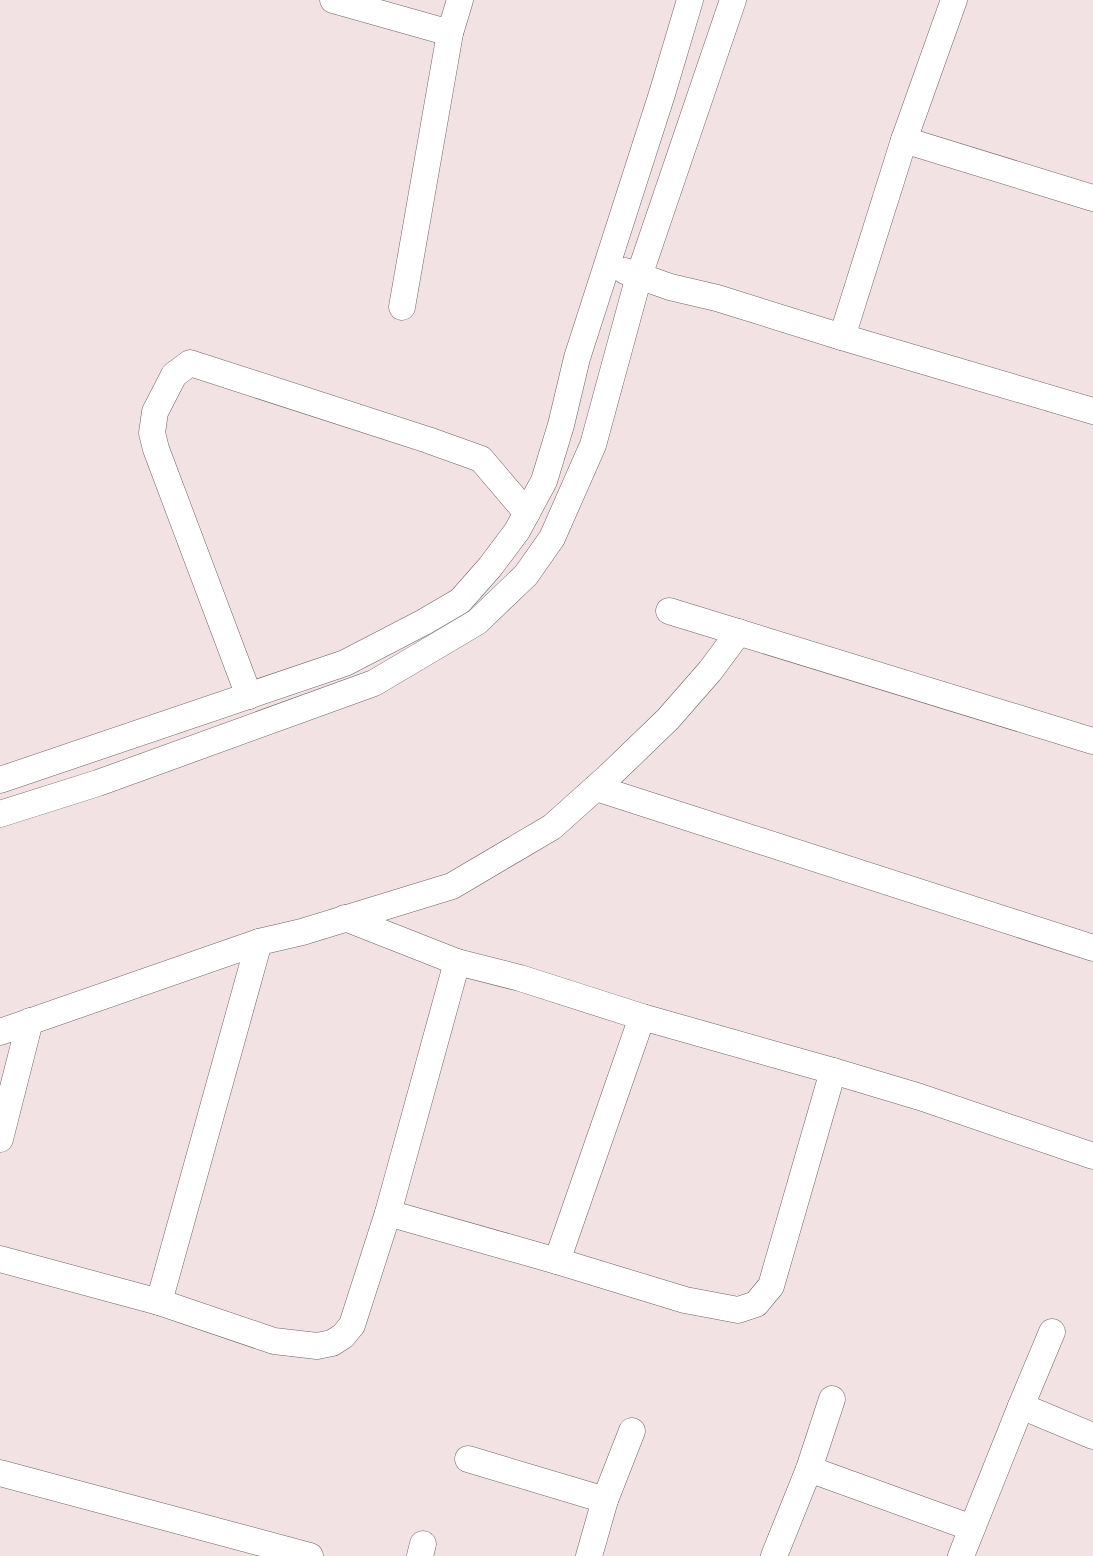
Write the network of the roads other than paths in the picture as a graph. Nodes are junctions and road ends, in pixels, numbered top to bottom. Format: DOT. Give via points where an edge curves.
graph roads {
  1 [pos="333,0"];
  2 [pos="460,0"];
  3 [pos="690,0"];
  4 [pos="733,0"];
  5 [pos="954,0"];
  6 [pos="450,33"];
  7 [pos="904,140"];
  8 [pos="1093,198"];
  9 [pos="607,265"];
  10 [pos="639,276"];
  11 [pos="402,307"];
  12 [pos="842,337"];
  13 [pos="1093,411"];
  14 [pos="527,513"];
  15 [pos="669,611"];
  16 [pos="739,632"];
  17 [pos="249,696"];
  18 [pos="1093,741"];
  19 [pos="84,752"];
  20 [pos="0,780"];
  21 [pos="98,783"];
  22 [pos="596,788"];
  23 [pos="0,814"];
  24 [pos="345,918"];
  25 [pos="259,942"];
  26 [pos="1093,948"];
  27 [pos="457,962"];
  28 [pos="642,1017"];
  29 [pos="30,1021"];
  30 [pos="0,1032"];
  31 [pos="833,1071"];
  32 [pos="0,1139"];
  33 [pos="1093,1156"];
  34 [pos="388,1213"];
  35 [pos="0,1259"];
  36 [pos="557,1261"];
  37 [pos="159,1302"];
  38 [pos="1052,1332"];
  39 [pos="832,1399"];
  40 [pos="1021,1406"];
  41 [pos="632,1431"];
  42 [pos="1093,1436"];
  43 [pos="468,1459"];
  44 [pos="809,1469"];
  45 [pos="0,1473"];
  46 [pos="605,1500"];
  47 [pos="972,1528"];
  48 [pos="232,1546"];
  49 [pos="310,1556"];
  50 [pos="589,1556"];
  51 [pos="774,1556"];
  52 [pos="961,1556"];
  1 -- 6 [label="street"];
  2 -- 6 [label="street"];
  3 -- 9 [label="street"];
  4 -- 10 [label="street"];
  5 -- 7 [label="street"];
  6 -- 11 [label="street"];
  7 -- 8 [label="street"];
  7 -- 12 [label="street"];
  9 -- 10 [label="street"];
  9 -- 14 [label="street" via="544,480"];
  10 -- 12 [label="street"];
  10 -- 21 [label="street" via="593,445 552,538 526,575 477,622 374,683"];
  12 -- 13 [label="street"];
  14 -- 17 [label="street" via="490,567 460,601 345,663"];
  14 -- 17 [label="street" via="481,459 190,363 174,375 155,412 152,433"];
  15 -- 16 [label="street"];
  16 -- 18 [label="street"];
  16 -- 22 [label="street" via="668,719"];
  17 -- 19 [label="street"];
  19 -- 20 [label="street"];
  19 -- 21 [label="street"];
  21 -- 23 [label="street"];
  22 -- 24 [label="street" via="552,827 452,886"];
  22 -- 26 [label="street"];
  24 -- 25 [label="street"];
  24 -- 27 [label="street"];
  25 -- 29 [label="street"];
  25 -- 37 [label="street"];
  27 -- 28 [label="street"];
  27 -- 34 [label="street"];
  28 -- 31 [label="street"];
  28 -- 36 [label="street"];
  29 -- 30 [label="street"];
  29 -- 32 [label="street"];
  31 -- 33 [label="street"];
  31 -- 36 [label="street" via="771,1286 756,1304 738,1310 685,1300"];
  34 -- 36 [label="street"];
  34 -- 37 [label="street" via="352,1325 332,1343 317,1346 274,1341"];
  35 -- 37 [label="street"];
  38 -- 40 [label="street"];
  39 -- 44 [label="street"];
  40 -- 42 [label="street"];
  40 -- 47 [label="street"];
  41 -- 46 [label="street"];
  43 -- 46 [label="street"];
  44 -- 47 [label="street"];
  44 -- 51 [label="street"];
  45 -- 48 [label="street"];
  46 -- 50 [label="street"];
  47 -- 52 [label="street"];
  48 -- 49 [label="street"];
}
